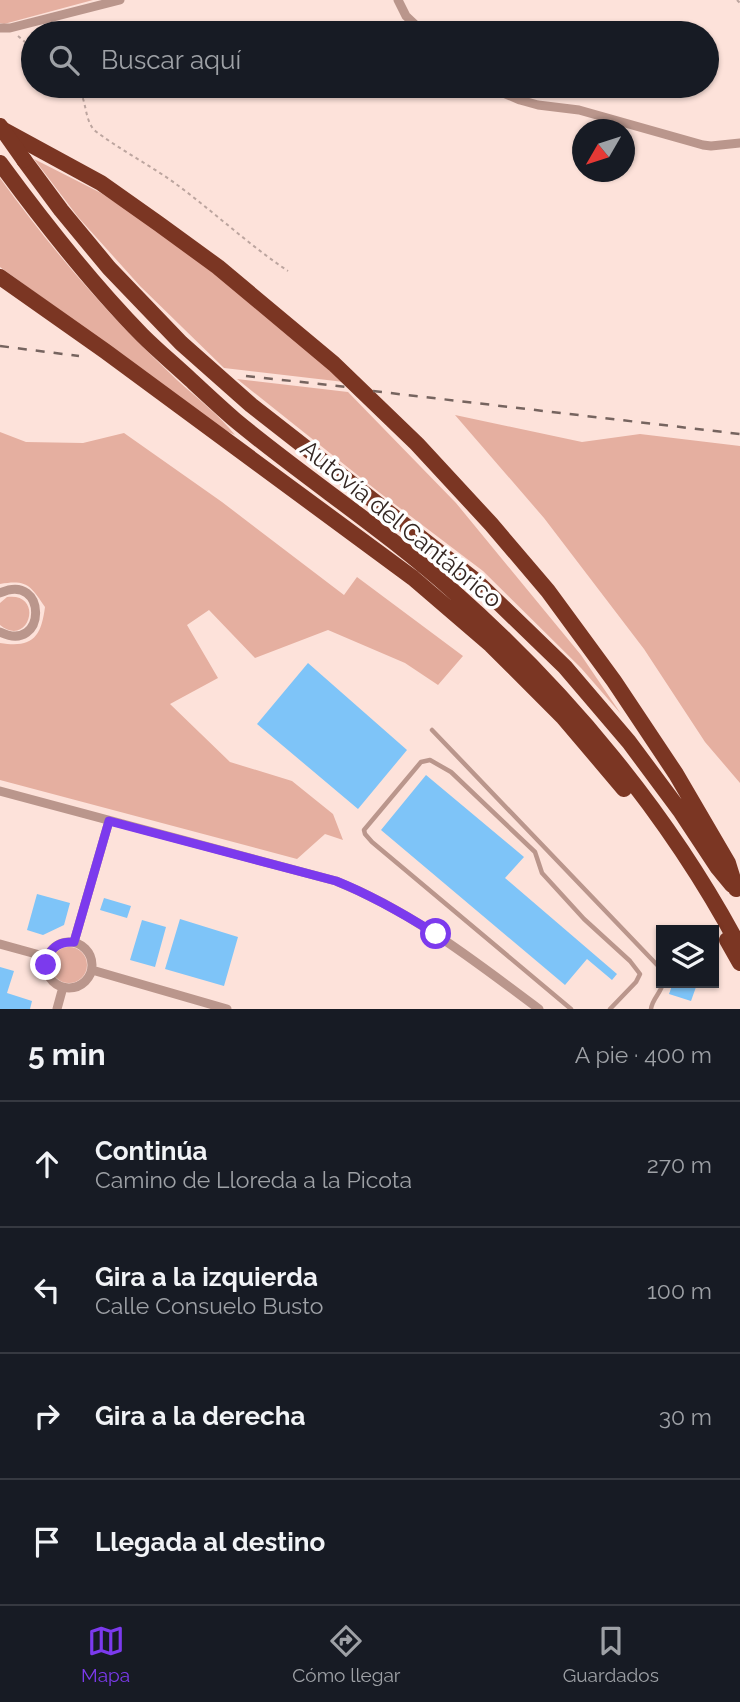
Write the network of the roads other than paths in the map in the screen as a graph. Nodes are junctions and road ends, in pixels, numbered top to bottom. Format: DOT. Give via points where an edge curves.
graph roads {
  1 [pos="120,0"];
  2 [pos="398,0"];
  3 [pos="34,21"];
  4 [pos="411,21"];
  5 [pos="515,98"];
  6 [pos="0,127"];
  7 [pos="740,142"];
  8 [pos="0,163"];
  9 [pos="5,282"];
  10 [pos="0,593"];
  11 [pos="0,632"];
  12 [pos="432,730"];
  13 [pos="0,791"];
  14 [pos="109,821"];
  15 [pos="738,893"];
  16 [pos="74,942"];
  17 [pos="0,944"];
  18 [pos="740,948"];
  19 [pos="47,957"];
  20 [pos="740,963"];
  21 [pos="656,964"];
  22 [pos="92,970"];
  23 [pos="63,987"];
  24 [pos="662,988"];
  25 [pos="57,1009"];
  26 [pos="227,1009"];
  27 [pos="539,1009"];
  28 [pos="570,1009"];
  29 [pos="610,1009"];
  30 [pos="651,1009"];
  1 -- 3 [label="street"];
  2 -- 4 [label="street"];
  5 -- 7 [label="street" via="579,110 703,145"];
  6 -- 15 [label="highway, Autovía del Cantábrico, bridge" via="109,268 181,343 251,405 475,580 565,667 629,742"];
  6 -- 15 [label="highway" via="101,183 218,267 334,364 417,444 548,591 614,681 676,774 728,863"];
  8 -- 18 [label="highway, Autovía del Cantábrico" via="91,281 143,336 234,420 454,591 534,667 667,829"];
  9 -- 20 [label="highway" via="413,578 491,645 563,717 629,795 681,867"];
  10 -- 11 [label="street" via="23,591 37,610 34,625 23,634"];
  12 -- 21 [label="lane"];
  13 -- 14 [label="street"];
  14 -- 16 [label="street"];
  14 -- 27 [label="street" via="361,891 436,934"];
  16 -- 19 [label="street" via="55,946"];
  16 -- 22 [label="street" via="87,949"];
  17 -- 19 [label="street"];
  19 -- 23 [label="street" via="51,979"];
  22 -- 23 [label="street" via="84,983"];
  22 -- 26 [label="street"];
  23 -- 25 [label="street"];
  24 -- 30 [label="lane"];
  28 -- 29 [label="lane" via="365,834 421,762 430,760 451,772 526,843 535,852 542,873 640,974"];
}
